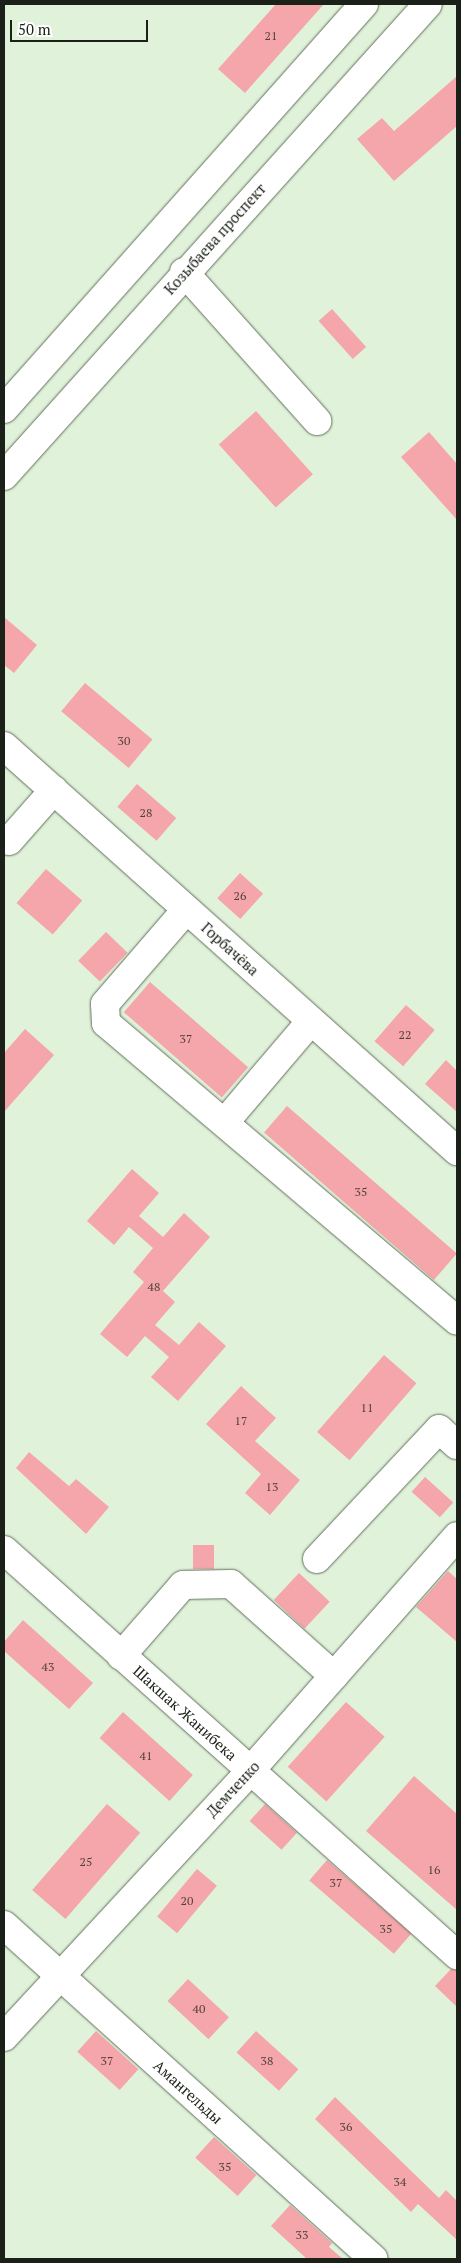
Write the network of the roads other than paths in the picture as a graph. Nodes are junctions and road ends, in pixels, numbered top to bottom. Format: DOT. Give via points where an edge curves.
graph roads {
  1 [pos="364,4"];
  2 [pos="428,4"];
  3 [pos="184,272"];
  4 [pos="4,409"];
  5 [pos="317,421"];
  6 [pos="4,476"];
  7 [pos="4,746"];
  8 [pos="54,790"];
  9 [pos="9,841"];
  10 [pos="186,910"];
  11 [pos="310,1022"];
  12 [pos="225,1122"];
  13 [pos="457,1151"];
  14 [pos="457,1321"];
  15 [pos="457,1445"];
  16 [pos="4,1550"];
  17 [pos="453,1551"];
  18 [pos="317,1559"];
  19 [pos="121,1656"];
  20 [pos="334,1676"];
  21 [pos="250,1771"];
  22 [pos="4,1925"];
  23 [pos="457,1955"];
  24 [pos="60,1976"];
  25 [pos="4,2037"];
  26 [pos="373,2259"];
  1 -- 4 [label="street"];
  2 -- 3 [label="street, Козыбаева проспект"];
  3 -- 5 [label="street"];
  3 -- 6 [label="street, Козыбаева проспект"];
  7 -- 8 [label="street, Горбачёва"];
  8 -- 9 [label="street"];
  8 -- 10 [label="street, Горбачёва"];
  10 -- 11 [label="street, Горбачёва"];
  10 -- 12 [label="street" via="105,1004 106,1023"];
  11 -- 12 [label="street"];
  11 -- 13 [label="street, Горбачёва"];
  12 -- 14 [label="street"];
  15 -- 18 [label="street" via="439,1429"];
  16 -- 19 [label="street, Шакшак Жанибека"];
  17 -- 20 [label="street, Демченко"];
  19 -- 20 [label="street" via="182,1585 231,1584"];
  19 -- 21 [label="street, Шакшак Жанибека"];
  20 -- 21 [label="street, Демченко"];
  21 -- 23 [label="street, Шакшак Жанибека"];
  21 -- 24 [label="street, Демченко"];
  22 -- 24 [label="street, Амангельды"];
  24 -- 25 [label="street, Демченко"];
  24 -- 26 [label="street, Амангельды"];
}
